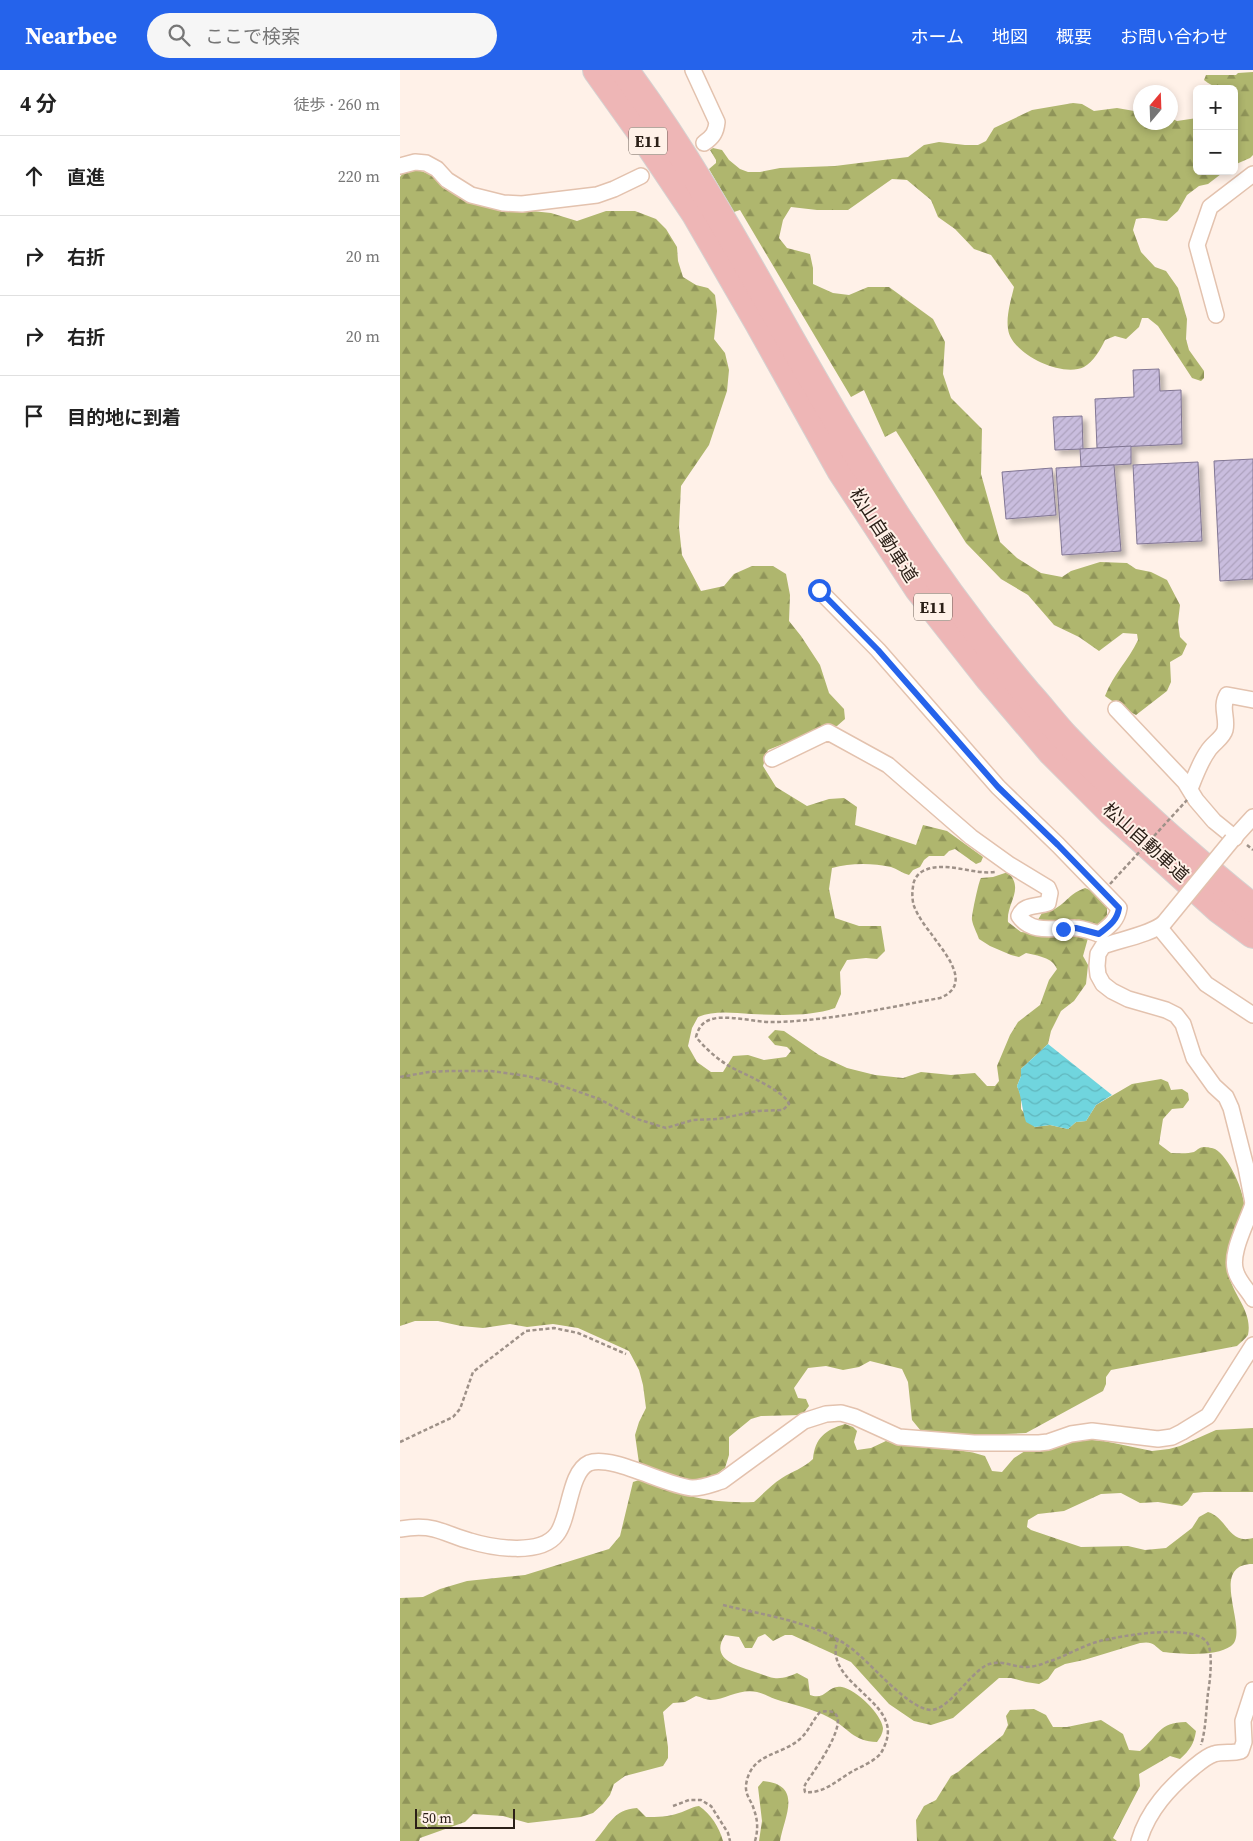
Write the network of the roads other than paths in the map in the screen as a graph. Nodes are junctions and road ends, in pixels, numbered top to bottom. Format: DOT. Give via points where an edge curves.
graph roads {
  1 [pos="597,70"];
  2 [pos="624,70"];
  3 [pos="693,70"];
  4 [pos="704,143"];
  5 [pos="400,166"];
  6 [pos="641,176"];
  7 [pos="1252,176"];
  8 [pos="1216,315"];
  9 [pos="819,590"];
  10 [pos="1253,700"];
  11 [pos="1116,709"];
  12 [pos="772,759"];
  13 [pos="1189,795"];
  14 [pos="1253,817"];
  15 [pos="1234,839"];
  16 [pos="1253,908"];
  17 [pos="1161,925"];
  18 [pos="1253,934"];
  19 [pos="1101,940"];
  20 [pos="1253,1015"];
  21 [pos="1253,1203"];
  22 [pos="1253,1299"];
  23 [pos="1253,1345"];
  24 [pos="400,1529"];
  25 [pos="1253,1690"];
  26 [pos="1139,1841"];
  1 -- 18 [label="highway, 松山自動車道 / E11" via="696,214 841,470 919,589 1052,752 1112,812 1219,909"];
  2 -- 16 [label="highway, 松山自動車道 / E11" via="647,100 705,193 858,455 934,575 1064,736 1127,799"];
  3 -- 4 [label="street" via="718,122 716,131"];
  5 -- 6 [label="street" via="426,163 471,195 504,204 597,195"];
  7 -- 8 [label="street" via="1210,207 1197,245"];
  9 -- 19 [label="street" via="878,650 998,787 1115,903 1119,908 1118,915"];
  10 -- 13 [label="street" via="1227,695 1224,710 1226,727 1209,749"];
  11 -- 13 [label="street" via="1178,774"];
  12 -- 19 [label="street" via="828,732 888,765 971,837 1048,888 1048,903 1021,911 1019,916 1023,922 1036,928 1076,928"];
  13 -- 15 [label="street"];
  14 -- 15 [label="street"];
  15 -- 17 [label="street, bridge"];
  17 -- 19 [label="street"];
  17 -- 20 [label="street" via="1206,984"];
  19 -- 21 [label="street" via="1097,966 1103,984 1128,999 1176,1015 1183,1024 1194,1058 1226,1097"];
  21 -- 22 [label="street" via="1234,1253 1236,1273"];
  23 -- 24 [label="street" via="1208,1416 1172,1437 1158,1439 1092,1432 1039,1443 974,1443 899,1437 855,1417 841,1413 826,1414 804,1421 722,1481 707,1486 692,1488 623,1466 589,1463 574,1482 564,1523 556,1536 532,1548 470,1541 416,1526"];
  25 -- 26 [label="street" via="1243,1721 1241,1751 1214,1754 1180,1778 1146,1821"];
}
